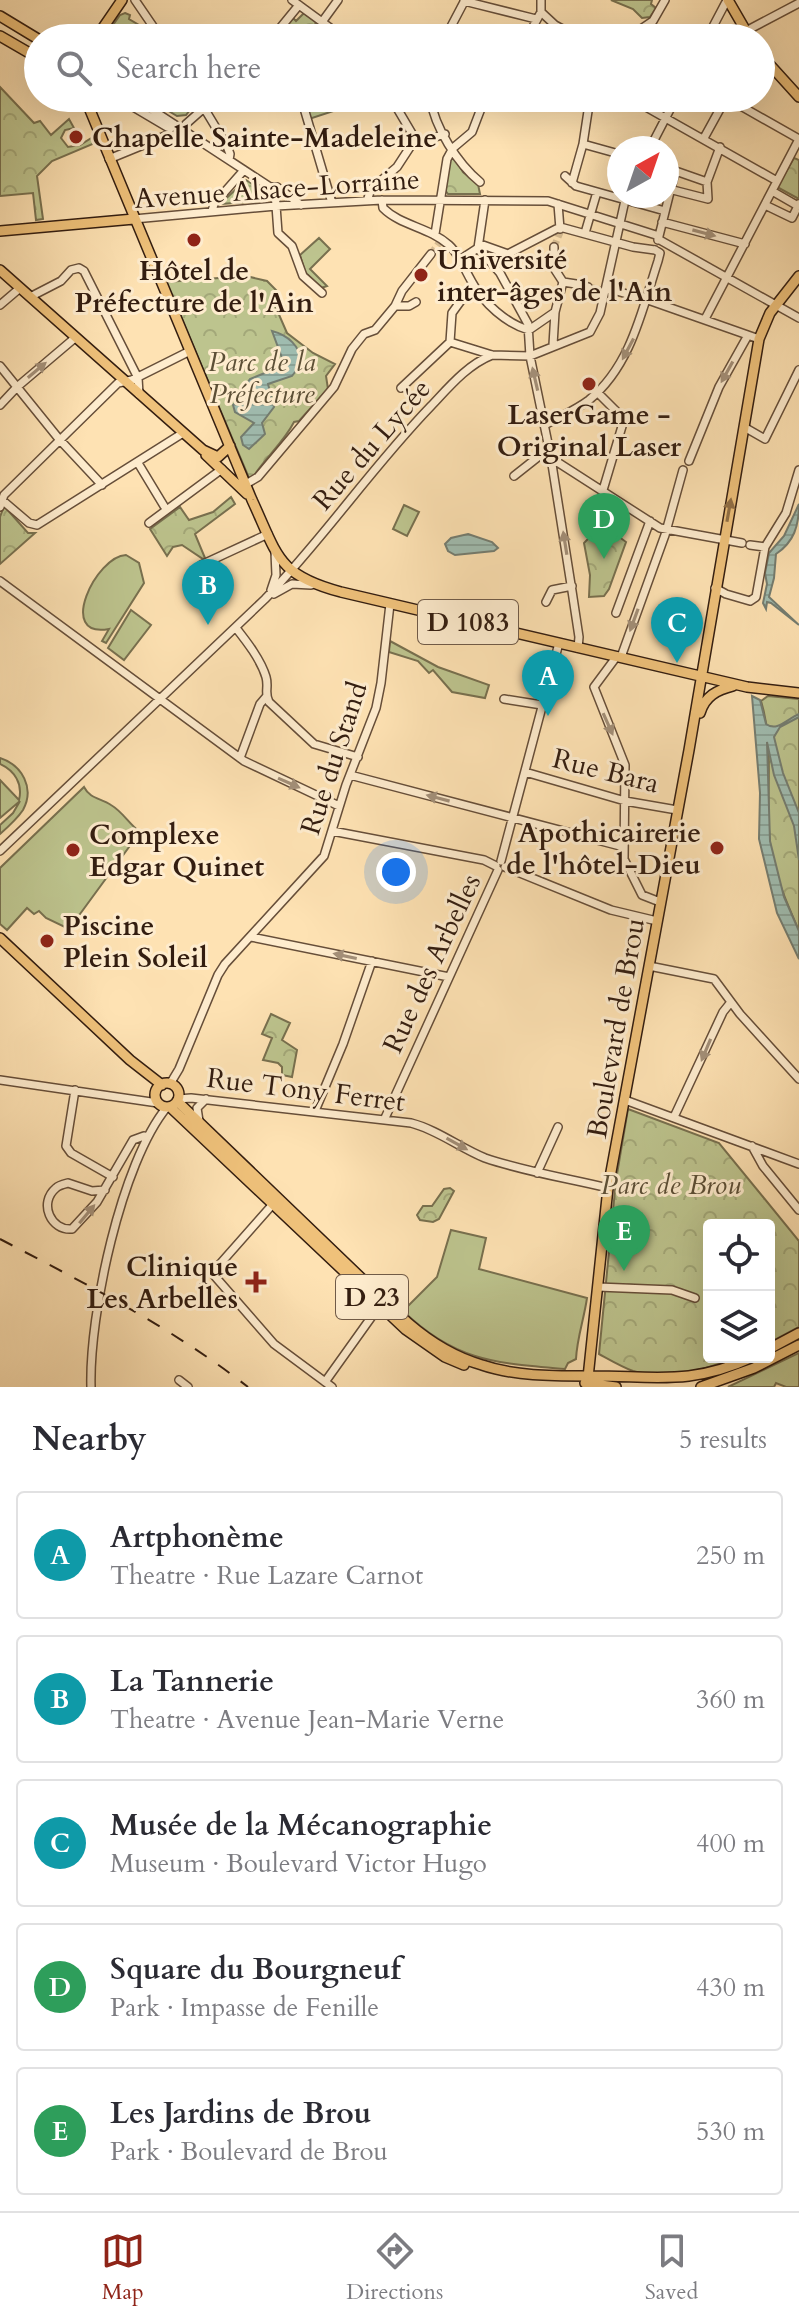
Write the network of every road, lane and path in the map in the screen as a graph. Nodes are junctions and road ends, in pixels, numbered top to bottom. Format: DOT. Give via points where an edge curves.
graph roads {
  1 [pos="122,0"];
  2 [pos="338,0"];
  3 [pos="464,0"];
  4 [pos="541,0"];
  5 [pos="665,0"];
  6 [pos="731,1"];
  7 [pos="139,2"];
  8 [pos="295,2"];
  9 [pos="799,3"];
  10 [pos="539,15"];
  11 [pos="3,18"];
  12 [pos="322,22"];
  13 [pos="106,24"];
  14 [pos="152,24"];
  15 [pos="283,24"];
  16 [pos="325,24"];
  17 [pos="452,24"];
  18 [pos="534,24"];
  19 [pos="553,24"];
  20 [pos="648,24"];
  21 [pos="716,24"];
  22 [pos="743,24"];
  23 [pos="764,24"];
  24 [pos="24,31"];
  25 [pos="0,35"];
  26 [pos="24,50"];
  27 [pos="775,70"];
  28 [pos="799,97"];
  29 [pos="91,112"];
  30 [pos="142,112"];
  31 [pos="156,112"];
  32 [pos="200,112"];
  33 [pos="206,112"];
  34 [pos="305,112"];
  35 [pos="399,112"];
  36 [pos="434,112"];
  37 [pos="480,112"];
  38 [pos="588,112"];
  39 [pos="657,112"];
  40 [pos="669,112"];
  41 [pos="721,112"];
  42 [pos="752,112"];
  43 [pos="666,117"];
  44 [pos="174,124"];
  45 [pos="182,130"];
  46 [pos="445,134"];
  47 [pos="656,136"];
  48 [pos="704,138"];
  49 [pos="799,139"];
  50 [pos="417,142"];
  51 [pos="583,144"];
  52 [pos="720,147"];
  53 [pos="453,148"];
  54 [pos="607,151"];
  55 [pos="109,159"];
  56 [pos="229,160"];
  57 [pos="244,170"];
  58 [pos="679,173"];
  59 [pos="565,176"];
  60 [pos="777,181"];
  61 [pos="480,182"];
  62 [pos="707,182"];
  63 [pos="572,183"];
  64 [pos="270,187"];
  65 [pos="772,191"];
  66 [pos="597,192"];
  67 [pos="679,192"];
  68 [pos="607,194"];
  69 [pos="382,200"];
  70 [pos="440,200"];
  71 [pos="485,200"];
  72 [pos="367,201"];
  73 [pos="332,203"];
  74 [pos="558,204"];
  75 [pos="301,205"];
  76 [pos="765,205"];
  77 [pos="799,205"];
  78 [pos="276,206"];
  79 [pos="623,208"];
  80 [pos="656,208"];
  81 [pos="666,208"];
  82 [pos="212,211"];
  83 [pos="665,211"];
  84 [pos="591,214"];
  85 [pos="134,219"];
  86 [pos="662,222"];
  87 [pos="619,223"];
  88 [pos="560,228"];
  89 [pos="0,231"];
  90 [pos="585,233"];
  91 [pos="658,237"];
  92 [pos="439,239"];
  93 [pos="615,242"];
  94 [pos="745,244"];
  95 [pos="479,246"];
  96 [pos="655,250"];
  97 [pos="431,254"];
  98 [pos="461,259"];
  99 [pos="552,265"];
  100 [pos="0,270"];
  101 [pos="799,276"];
  102 [pos="728,277"];
  103 [pos="563,282"];
  104 [pos="473,284"];
  105 [pos="582,285"];
  106 [pos="20,288"];
  107 [pos="604,289"];
  108 [pos="322,293"];
  109 [pos="30,297"];
  110 [pos="646,299"];
  111 [pos="416,302"];
  112 [pos="776,304"];
  113 [pos="0,305"];
  114 [pos="395,306"];
  115 [pos="555,312"];
  116 [pos="799,318"];
  117 [pos="705,319"];
  118 [pos="529,330"];
  119 [pos="76,337"];
  120 [pos="747,337"];
  121 [pos="450,338"];
  122 [pos="759,339"];
  123 [pos="553,345"];
  124 [pos="190,351"];
  125 [pos="492,355"];
  126 [pos="530,356"];
  127 [pos="0,366"];
  128 [pos="799,370"];
  129 [pos="138,378"];
  130 [pos="123,381"];
  131 [pos="17,387"];
  132 [pos="401,388"];
  133 [pos="597,392"];
  134 [pos="139,394"];
  135 [pos="0,405"];
  136 [pos="545,425"];
  137 [pos="744,427"];
  138 [pos="183,433"];
  139 [pos="59,439"];
  140 [pos="230,446"];
  141 [pos="550,455"];
  142 [pos="689,461"];
  143 [pos="138,463"];
  144 [pos="222,469"];
  145 [pos="683,470"];
  146 [pos="799,470"];
  147 [pos="514,476"];
  148 [pos="246,484"];
  149 [pos="102,485"];
  150 [pos="603,490"];
  151 [pos="252,500"];
  152 [pos="1,503"];
  153 [pos="164,506"];
  154 [pos="650,521"];
  155 [pos="149,523"];
  156 [pos="666,530"];
  157 [pos="268,534"];
  158 [pos="724,541"];
  159 [pos="765,547"];
  160 [pos="275,549"];
  161 [pos="308,552"];
  162 [pos="201,565"];
  163 [pos="291,572"];
  164 [pos="2,584"];
  165 [pos="315,585"];
  166 [pos="572,586"];
  167 [pos="715,588"];
  168 [pos="265,599"];
  169 [pos="546,602"];
  170 [pos="390,604"];
  171 [pos="616,613"];
  172 [pos="236,628"];
  173 [pos="559,643"];
  174 [pos="578,648"];
  175 [pos="619,656"];
  176 [pos="701,677"];
  177 [pos="736,685"];
  178 [pos="799,693"];
  179 [pos="266,697"];
  180 [pos="159,699"];
  181 [pos="504,699"];
  182 [pos="542,705"];
  183 [pos="689,750"];
  184 [pos="358,757"];
  185 [pos="240,758"];
  186 [pos="525,772"];
  187 [pos="350,775"];
  188 [pos="625,801"];
  189 [pos="339,806"];
  190 [pos="677,810"];
  191 [pos="513,818"];
  192 [pos="332,831"];
  193 [pos="624,847"];
  194 [pos="0,851"];
  195 [pos="500,866"];
  196 [pos="660,902"];
  197 [pos="657,921"];
  198 [pos="251,937"];
  199 [pos="0,938"];
  200 [pos="372,961"];
  201 [pos="649,966"];
  202 [pos="449,977"];
  203 [pos="731,1002"];
  204 [pos="799,1079"];
  205 [pos="0,1080"];
  206 [pos="75,1090"];
  207 [pos="166,1097"];
  208 [pos="206,1099"];
  209 [pos="625,1100"];
  210 [pos="315,1111"];
  211 [pos="674,1117"];
  212 [pos="385,1118"];
  213 [pos="202,1127"];
  214 [pos="558,1127"];
  215 [pos="148,1137"];
  216 [pos="752,1146"];
  217 [pos="770,1153"];
  218 [pos="761,1162"];
  219 [pos="799,1164"];
  220 [pos="537,1173"];
  221 [pos="113,1177"];
  222 [pos="608,1188"];
  223 [pos="105,1190"];
  224 [pos="273,1204"];
  225 [pos="799,1210"];
  226 [pos="598,1287"];
  227 [pos="695,1298"];
  228 [pos="380,1305"];
  229 [pos="799,1333"];
  230 [pos="799,1347"];
  231 [pos="590,1350"];
  232 [pos="775,1351"];
  233 [pos="775,1352"];
  234 [pos="736,1363"];
  235 [pos="756,1363"];
  236 [pos="179,1380"];
  237 [pos="587,1382"];
  238 [pos="615,1382"];
  239 [pos="329,1384"];
  240 [pos="91,1387"];
  241 [pos="188,1387"];
  242 [pos="701,1387"];
  1 -- 13 [label="main road"];
  2 -- 12 [label="street"];
  3 -- 10 [label="street"];
  3 -- 17 [label="street"];
  4 -- 10 [label="street"];
  5 -- 20 [label="street"];
  6 -- 21 [label="street"];
  6 -- 22 [label="main road"];
  7 -- 14 [label="street"];
  8 -- 12 [label="street"];
  8 -- 15 [label="street"];
  9 -- 23 [label="street"];
  10 -- 18 [label="street"];
  10 -- 19 [label="street"];
  11 -- 24 [label="main road"];
  11 -- 25 [label="street" via="6,30"];
  12 -- 16 [label="street"];
  25 -- 26 [label="main road"];
  27 -- 28 [label="main road"];
  29 -- 55 [label="main road"];
  30 -- 44 [label="street" via="167,127"];
  31 -- 44 [label="street"];
  32 -- 45 [label="street"];
  33 -- 56 [label="street"];
  34 -- 73 [label="street"];
  35 -- 50 [label="street"];
  36 -- 46 [label="street"];
  37 -- 53 [label="street" via="472,132"];
  38 -- 51 [label="street"];
  39 -- 43 [label="street"];
  40 -- 43 [label="street"];
  41 -- 48 [label="street"];
  42 -- 49 [label="street"];
  43 -- 47 [label="street"];
  43 -- 48 [label="street"];
  44 -- 45 [label="street"];
  45 -- 55 [label="street" via="177,138 170,134"];
  45 -- 56 [label="street"];
  46 -- 50 [label="street"];
  46 -- 53 [label="street"];
  48 -- 52 [label="street"];
  49 -- 60 [label="street"];
  50 -- 72 [label="street" via="371,189"];
  51 -- 54 [label="street"];
  51 -- 63 [label="street"];
  52 -- 60 [label="street"];
  52 -- 62 [label="street"];
  53 -- 61 [label="street"];
  53 -- 70 [label="street"];
  55 -- 85 [label="main road"];
  56 -- 57 [label="street"];
  57 -- 64 [label="street"];
  57 -- 82 [label="street"];
  58 -- 62 [label="street"];
  59 -- 63 [label="street"];
  60 -- 65 [label="street"];
  62 -- 67 [label="street" via="708,199"];
  63 -- 66 [label="street"];
  64 -- 75 [label="street"];
  64 -- 78 [label="street"];
  65 -- 76 [label="street"];
  65 -- 77 [label="street"];
  66 -- 68 [label="street"];
  66 -- 84 [label="street"];
  69 -- 70 [label="street, Avenue Alsace-Lorraine"];
  69 -- 72 [label="street, Avenue Alsace-Lorraine"];
  69 -- 92 [label="street" via="392,216"];
  70 -- 71 [label="street, Avenue Alsace-Lorraine"];
  70 -- 92 [label="street"];
  71 -- 74 [label="street, Avenue Alsace-Lorraine"];
  71 -- 95 [label="street"];
  72 -- 73 [label="street, Avenue Alsace-Lorraine"];
  73 -- 75 [label="street, Avenue Alsace-Lorraine"];
  74 -- 84 [label="street, Avenue Alsace-Lorraine"];
  74 -- 88 [label="street"];
  75 -- 78 [label="street, Avenue Alsace-Lorraine"];
  76 -- 77 [label="street" via="792,218"];
  76 -- 94 [label="street"];
  78 -- 82 [label="street, Avenue Alsace-Lorraine"];
  78 -- 108 [label="street" via="278,233 292,246 303,276"];
  79 -- 87 [label="street"];
  80 -- 83 [label="street"];
  81 -- 83 [label="street"];
  82 -- 85 [label="street, Avenue Alsace-Lorraine"];
  83 -- 86 [label="street"];
  84 -- 87 [label="street, Avenue Alsace-Lorraine"];
  84 -- 90 [label="street"];
  85 -- 89 [label="main road, Avenue Alsace-Lorraine"];
  85 -- 124 [label="main road"];
  86 -- 91 [label="street"];
  86 -- 94 [label="street, one-way"];
  87 -- 91 [label="street, Avenue Alsace-Lorraine"];
  87 -- 93 [label="street"];
  88 -- 90 [label="street"];
  88 -- 95 [label="street" via="508,254"];
  90 -- 93 [label="street"];
  91 -- 96 [label="street"];
  91 -- 102 [label="street, Avenue Alsace-Lorraine"];
  92 -- 98 [label="street"];
  93 -- 96 [label="street"];
  93 -- 107 [label="street"];
  94 -- 102 [label="street"];
  95 -- 98 [label="street"];
  95 -- 118 [label="street" via="513,294"];
  96 -- 110 [label="street" via="660,253"];
  97 -- 114 [label="street"];
  98 -- 104 [label="street"];
  99 -- 103 [label="street"];
  100 -- 106 [label="main road, D 1083"];
  101 -- 112 [label="main road, Boulevard de Brou"];
  102 -- 112 [label="street, Avenue Alsace-Lorraine"];
  102 -- 117 [label="street"];
  103 -- 105 [label="street"];
  103 -- 115 [label="street"];
  104 -- 118 [label="street" via="505,317"];
  104 -- 121 [label="street" via="452,313"];
  106 -- 109 [label="main road, D 1083"];
  106 -- 113 [label="street"];
  107 -- 110 [label="street"];
  107 -- 123 [label="street" via="590,332"];
  109 -- 119 [label="main road, D 1083"];
  109 -- 129 [label="street" via="71,270 84,271"];
  110 -- 117 [label="street"];
  110 -- 133 [label="street, one-way" via="623,359"];
  111 -- 114 [label="street"];
  112 -- 116 [label="street, Avenue Alsace-Lorraine"];
  112 -- 122 [label="main road, Boulevard de Brou"];
  114 -- 148 [label="street" via="375,330 364,334 334,387 258,477"];
  115 -- 118 [label="street"];
  115 -- 123 [label="street"];
  117 -- 120 [label="street"];
  118 -- 126 [label="street"];
  119 -- 130 [label="main road, D 1083"];
  131 -- 119 [label="street, one-way"];
  120 -- 122 [label="street"];
  120 -- 142 [label="street, one-way"];
  121 -- 125 [label="street"];
  121 -- 132 [label="street"];
  122 -- 137 [label="main road, Boulevard de Brou"];
  123 -- 126 [label="street"];
  124 -- 129 [label="street"];
  124 -- 140 [label="main road"];
  125 -- 126 [label="street"];
  125 -- 161 [label="street, Rue du Lycée" via="465,371 420,417"];
  136 -- 126 [label="street, one-way"];
  127 -- 131 [label="street"];
  128 -- 137 [label="street" via="765,439"];
  129 -- 130 [label="street"];
  129 -- 134 [label="street"];
  130 -- 134 [label="main road, D 1083"];
  130 -- 139 [label="street"];
  131 -- 135 [label="street"];
  131 -- 139 [label="street"];
  133 -- 136 [label="street"];
  133 -- 150 [label="street" via="623,418"];
  134 -- 138 [label="main road, D 1083"];
  136 -- 141 [label="street"];
  158 -- 137 [label="main road, Boulevard de Brou, one-way"];
  138 -- 140 [label="main road, D 1083" via="214,457"];
  138 -- 143 [label="street"];
  138 -- 144 [label="main road, D 1083"];
  139 -- 149 [label="street"];
  139 -- 152 [label="street"];
  140 -- 148 [label="main road"];
  141 -- 147 [label="street" via="538,457"];
  141 -- 150 [label="street"];
  166 -- 141 [label="street, one-way"];
  143 -- 149 [label="street"];
  143 -- 153 [label="street"];
  144 -- 151 [label="main road, D 1083"];
  144 -- 155 [label="street"];
  145 -- 156 [label="street"];
  146 -- 159 [label="street" via="786,513"];
  148 -- 151 [label="main road, D 1083"];
  149 -- 152 [label="street" via="34,526"];
  150 -- 154 [label="street"];
  151 -- 157 [label="main road, D 1083"];
  154 -- 156 [label="street"];
  154 -- 171 [label="street"];
  156 -- 158 [label="street"];
  156 -- 175 [label="street, one-way"];
  157 -- 160 [label="main road, D 1083"];
  157 -- 162 [label="street"];
  158 -- 159 [label="street"];
  158 -- 167 [label="main road, Boulevard de Brou"];
  159 -- 167 [label="street" via="753,600"];
  160 -- 163 [label="main road, D 1083"];
  160 -- 168 [label="street" via="276,575"];
  161 -- 163 [label="street, Rue du Lycée"];
  161 -- 165 [label="street" via="304,571"];
  163 -- 165 [label="main road, D 1083"];
  163 -- 168 [label="street, Rue du Lycée"];
  164 -- 180 [label="street"];
  165 -- 168 [label="street" via="292,584"];
  165 -- 170 [label="main road, D 1083"];
  166 -- 169 [label="street" via="552,590"];
  166 -- 174 [label="street"];
  167 -- 176 [label="main road, Boulevard de Brou"];
  168 -- 172 [label="street, Rue du Lycée"];
  170 -- 173 [label="main road, D 1083"];
  170 -- 184 [label="street, Rue du Stand" via="376,708"];
  172 -- 179 [label="street" via="264,672"];
  172 -- 180 [label="street, Rue du Lycée"];
  173 -- 174 [label="main road, D 1083"];
  173 -- 182 [label="street, Rue des Arbelles"];
  174 -- 175 [label="main road, D 1083"];
  175 -- 176 [label="main road, D 1083"];
  175 -- 188 [label="street, one-way" via="594,687 625,765"];
  176 -- 177 [label="main road, D 1083"];
  176 -- 183 [label="main road, Boulevard de Brou"];
  177 -- 178 [label="main road, D 1083"];
  177 -- 183 [label="main road" via="705,701"];
  179 -- 184 [label="street" via="314,744"];
  179 -- 185 [label="street"];
  180 -- 185 [label="street"];
  180 -- 194 [label="street, Rue du Lycée"];
  181 -- 182 [label="street"];
  182 -- 186 [label="street, Rue des Arbelles"];
  183 -- 190 [label="main road, Boulevard de Brou"];
  184 -- 187 [label="street, Rue du Stand"];
  185 -- 189 [label="street, one-way"];
  186 -- 188 [label="street, Rue Bara"];
  186 -- 191 [label="street, Rue des Arbelles"];
  187 -- 189 [label="street, Rue du Stand"];
  191 -- 187 [label="street, one-way"];
  188 -- 190 [label="street, Rue Bara"];
  188 -- 193 [label="street"];
  189 -- 192 [label="street, Rue du Stand"];
  190 -- 196 [label="main road, Boulevard de Brou"];
  191 -- 193 [label="street"];
  191 -- 195 [label="street, Rue des Arbelles"];
  192 -- 195 [label="street"];
  192 -- 198 [label="street, Rue du Stand" via="322,862"];
  193 -- 196 [label="street" via="626,867 637,888 645,898"];
  195 -- 197 [label="street" via="611,910"];
  195 -- 202 [label="street, Rue des Arbelles"];
  196 -- 197 [label="main road, Boulevard de Brou"];
  197 -- 201 [label="main road, Boulevard de Brou"];
  200 -- 198 [label="street, one-way"];
  198 -- 207 [label="street, Rue du Stand" via="218,975"];
  199 -- 207 [label="main road"];
  200 -- 202 [label="street"];
  200 -- 210 [label="street"];
  201 -- 203 [label="street" via="712,978"];
  201 -- 209 [label="main road, Boulevard de Brou"];
  202 -- 212 [label="street, Rue des Arbelles"];
  203 -- 204 [label="street"];
  203 -- 211 [label="street, one-way"];
  205 -- 206 [label="street"];
  206 -- 207 [label="street, Rue Tony Ferret"];
  206 -- 221 [label="street" via="66,1146"];
  207 -- 208 [label="street, Rue Tony Ferret"];
  207 -- 213 [label="main road, D 23"];
  207 -- 215 [label="street, Rue du Stand"];
  207 -- 224 [label="main road, D 23"];
  208 -- 210 [label="street, Rue Tony Ferret"];
  208 -- 213 [label="street" via="197,1111"];
  209 -- 211 [label="street"];
  209 -- 222 [label="main road, Boulevard de Brou"];
  210 -- 212 [label="street, Rue Tony Ferret"];
  211 -- 216 [label="street"];
  212 -- 220 [label="street, Rue Tony Ferret, one-way" via="424,1126 475,1154"];
  213 -- 237 [label="main road, D 23" via="420,1334 464,1359"];
  214 -- 220 [label="street"];
  215 -- 221 [label="street" via="133,1140"];
  215 -- 240 [label="street, Rue du Stand" via="127,1182 103,1280"];
  216 -- 217 [label="street"];
  216 -- 218 [label="street"];
  217 -- 218 [label="street"];
  217 -- 219 [label="street"];
  218 -- 225 [label="street"];
  220 -- 222 [label="street, Rue Tony Ferret"];
  221 -- 223 [label="street"];
  222 -- 226 [label="main road, Boulevard de Brou"];
  223 -- 223 [label="street, one-way" via="68,1183 48,1199 47,1212 53,1222 72,1229"];
  224 -- 228 [label="main road, D 23"];
  224 -- 239 [label="street" via="212,1273 274,1344"];
  226 -- 227 [label="street" via="672,1290"];
  226 -- 231 [label="main road, Boulevard de Brou"];
  228 -- 237 [label="main road, D 23" via="422,1343 463,1364"];
  228 -- 239 [label="street"];
  229 -- 232 [label="main road"];
  230 -- 233 [label="main road"];
  231 -- 237 [label="main road, Boulevard de Brou"];
  231 -- 238 [label="main road" via="594,1366"];
  234 -- 238 [label="main road" via="698,1377"];
  235 -- 242 [label="main road" via="733,1378"];
  236 -- 241 [label="street"];
  237 -- 238 [label="main road"];
}
